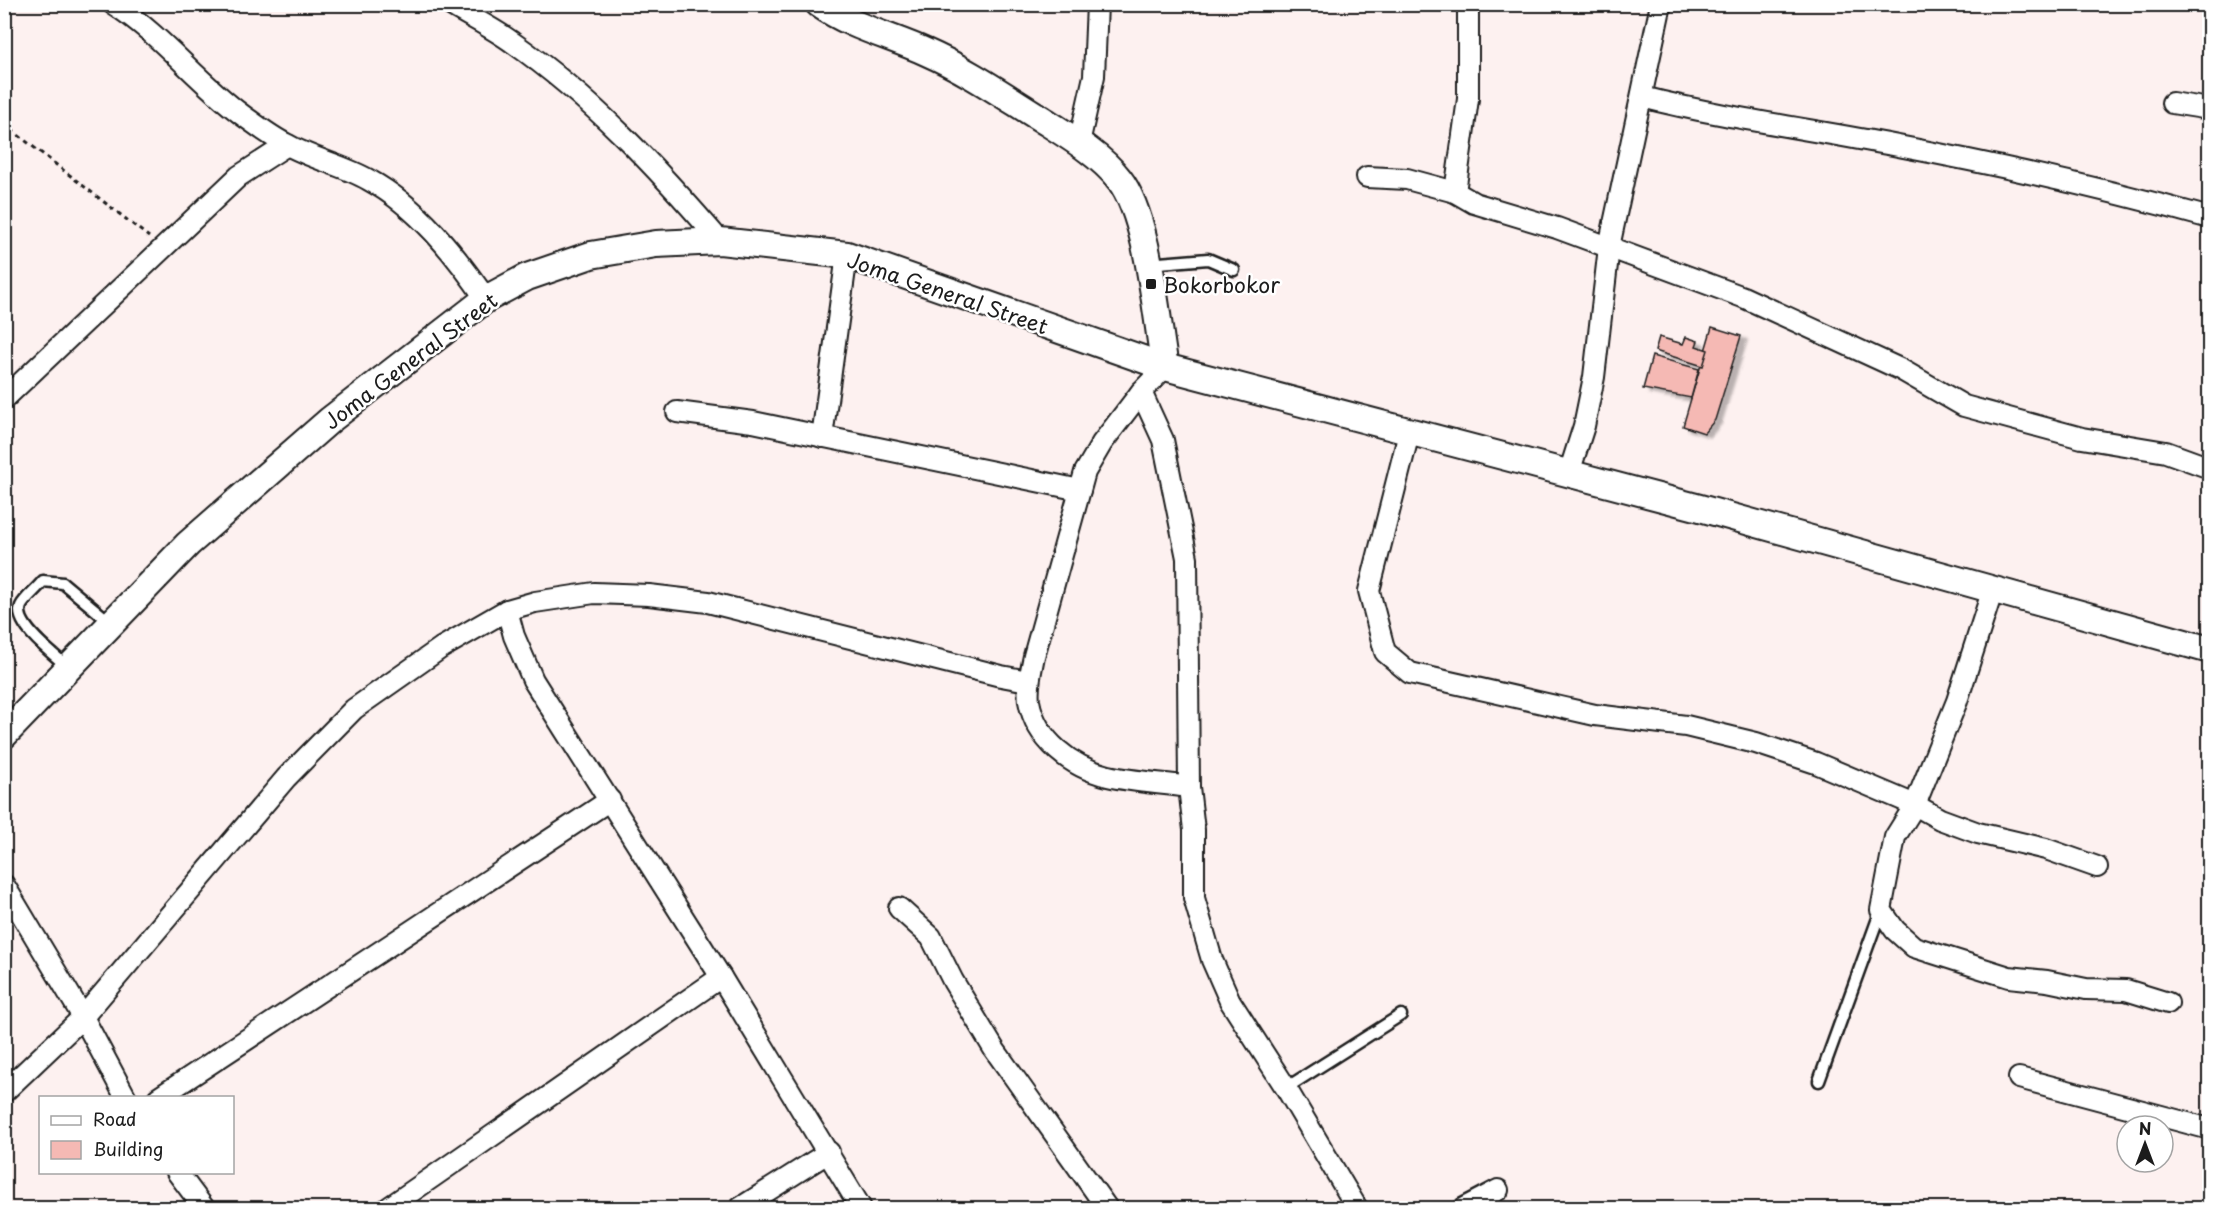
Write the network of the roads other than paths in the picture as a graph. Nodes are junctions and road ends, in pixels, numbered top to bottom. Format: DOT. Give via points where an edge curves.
graph roads {
  1 [pos="113,4"];
  2 [pos="450,4"];
  3 [pos="819,4"];
  4 [pos="1097,4"];
  5 [pos="1468,4"];
  6 [pos="1661,4"];
  7 [pos="1642,97"];
  8 [pos="2172,103"];
  9 [pos="2210,109"];
  10 [pos="1079,143"];
  11 [pos="287,145"];
  12 [pos="1367,177"];
  13 [pos="1455,192"];
  14 [pos="2210,218"];
  15 [pos="720,241"];
  16 [pos="1609,247"];
  17 [pos="847,255"];
  18 [pos="1147,264"];
  19 [pos="1234,270"];
  20 [pos="486,299"];
  21 [pos="1165,368"];
  22 [pos="1141,392"];
  23 [pos="4,399"];
  24 [pos="677,412"];
  25 [pos="1409,433"];
  26 [pos="822,437"];
  27 [pos="2210,468"];
  28 [pos="1569,473"];
  29 [pos="1080,490"];
  30 [pos="1993,589"];
  31 [pos="507,610"];
  32 [pos="111,623"];
  33 [pos="2210,650"];
  34 [pos="69,668"];
  35 [pos="1028,681"];
  36 [pos="4,735"];
  37 [pos="1190,787"];
  38 [pos="610,800"];
  39 [pos="1915,805"];
  40 [pos="2097,867"];
  41 [pos="4,885"];
  42 [pos="899,908"];
  43 [pos="1881,910"];
  44 [pos="721,977"];
  45 [pos="2168,1004"];
  46 [pos="1401,1015"];
  47 [pos="83,1017"];
  48 [pos="2019,1078"];
  49 [pos="1819,1081"];
  50 [pos="1286,1088"];
  51 [pos="4,1092"];
  52 [pos="125,1096"];
  53 [pos="161,1096"];
  54 [pos="2210,1129"];
  55 [pos="829,1152"];
  56 [pos="178,1174"];
  57 [pos="1498,1190"];
  58 [pos="204,1209"];
  59 [pos="388,1209"];
  60 [pos="740,1209"];
  61 [pos="861,1209"];
  62 [pos="1107,1209"];
  63 [pos="1357,1209"];
  64 [pos="1464,1209"];
  1 -- 11 [label="street" via="239,113"];
  2 -- 15 [label="street" via="512,41 580,95 631,142"];
  3 -- 10 [label="street" via="843,20 928,53 972,76"];
  4 -- 10 [label="street" via="1094,76"];
  5 -- 13 [label="street" via="1468,99"];
  6 -- 7 [label="street"];
  7 -- 14 [label="street" via="1691,110 2042,176"];
  7 -- 16 [label="street"];
  8 -- 9 [label="street"];
  10 -- 18 [label="street" via="1119,179 1134,209"];
  11 -- 20 [label="street" via="338,164 402,203 458,259"];
  11 -- 23 [label="street" via="238,176"];
  12 -- 13 [label="street" via="1407,179"];
  13 -- 16 [label="street" via="1474,203"];
  15 -- 17 [label="street, Joma General Street"];
  15 -- 20 [label="street, Joma General Street" via="656,244 591,255 526,277"];
  16 -- 27 [label="street" via="1797,319 1900,369 1964,406 2082,438 2166,452"];
  16 -- 28 [label="street" via="1594,377"];
  17 -- 21 [label="street, Joma General Street"];
  17 -- 26 [label="street"];
  18 -- 19 [label="lane" via="1208,259"];
  18 -- 21 [label="street"];
  20 -- 32 [label="street, Joma General Street" via="313,434 188,544"];
  21 -- 22 [label="street"];
  21 -- 25 [label="street, Joma General Street"];
  22 -- 29 [label="street" via="1091,460"];
  22 -- 37 [label="street" via="1163,440 1187,558"];
  24 -- 26 [label="street" via="753,422"];
  25 -- 28 [label="street, Joma General Street"];
  25 -- 39 [label="street" via="1370,591 1385,652 1410,673 1595,715 1686,726 1756,743 1816,763"];
  26 -- 29 [label="street"];
  28 -- 30 [label="street, Joma General Street"];
  29 -- 35 [label="street"];
  30 -- 33 [label="street, Joma General Street"];
  30 -- 39 [label="street" via="1957,701"];
  31 -- 35 [label="street" via="594,593 696,601"];
  31 -- 38 [label="street" via="533,680"];
  31 -- 47 [label="street" via="441,648 354,709 286,778"];
  32 -- 34 [label="street, Joma General Street"];
  32 -- 34 [label="lane" via="63,583 43,581 21,606 20,615 25,627"];
  34 -- 36 [label="street, Joma General Street"];
  35 -- 37 [label="street" via="1029,702 1037,724 1050,744 1072,763 1107,776"];
  37 -- 50 [label="street" via="1194,898 1212,960 1230,1001"];
  38 -- 44 [label="street"];
  38 -- 53 [label="street"];
  39 -- 40 [label="street" via="1978,833 2046,849"];
  39 -- 43 [label="street" via="1895,837"];
  41 -- 47 [label="street"];
  42 -- 62 [label="street" via="931,937 994,1049"];
  43 -- 45 [label="street" via="1914,948 2009,977 2086,989 2126,990"];
  43 -- 49 [label="lane"];
  44 -- 55 [label="street"];
  44 -- 59 [label="street"];
  46 -- 50 [label="lane"];
  47 -- 51 [label="street"];
  47 -- 52 [label="street"];
  48 -- 54 [label="street"];
  50 -- 63 [label="street"];
  55 -- 60 [label="street"];
  55 -- 61 [label="street"];
  56 -- 58 [label="street"];
  57 -- 64 [label="street"];
}
